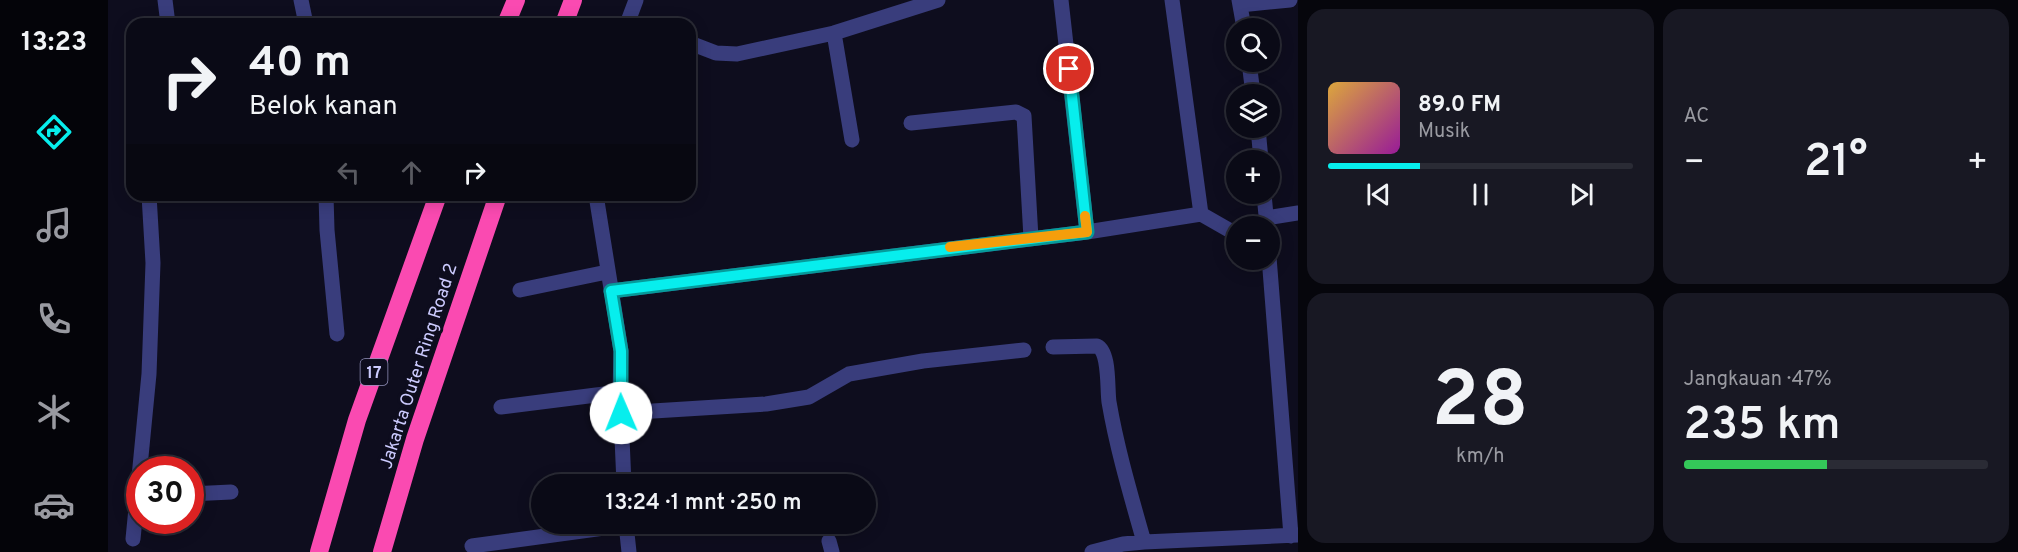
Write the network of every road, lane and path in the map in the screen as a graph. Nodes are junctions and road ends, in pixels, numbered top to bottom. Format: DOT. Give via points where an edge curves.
graph roads {
  1 [pos="165,0"];
  2 [pos="301,0"];
  3 [pos="516,0"];
  4 [pos="573,0"];
  5 [pos="636,0"];
  6 [pos="938,0"];
  7 [pos="1061,0"];
  8 [pos="1172,0"];
  9 [pos="1290,0"];
  10 [pos="1239,2"];
  11 [pos="167,18"];
  12 [pos="305,18"];
  13 [pos="508,18"];
  14 [pos="566,18"];
  15 [pos="629,18"];
  16 [pos="1242,18"];
  17 [pos="834,33"];
  18 [pos="696,45"];
  19 [pos="911,123"];
  20 [pos="852,140"];
  21 [pos="149,201"];
  22 [pos="326,201"];
  23 [pos="436,201"];
  24 [pos="496,201"];
  25 [pos="597,201"];
  26 [pos="1298,213"];
  27 [pos="1201,214"];
  28 [pos="1280,218"];
  29 [pos="1226,228"];
  30 [pos="1087,232"];
  31 [pos="1031,238"];
  32 [pos="1270,270"];
  33 [pos="607,272"];
  34 [pos="520,290"];
  35 [pos="611,291"];
  36 [pos="337,334"];
  37 [pos="1053,347"];
  38 [pos="1024,350"];
  39 [pos="620,392"];
  40 [pos="501,407"];
  41 [pos="621,413"];
  42 [pos="142,456"];
  43 [pos="624,474"];
  44 [pos="231,492"];
  45 [pos="204,493"];
  46 [pos="134,534"];
  47 [pos="556,534"];
  48 [pos="627,534"];
  49 [pos="1295,536"];
  50 [pos="133,539"];
  51 [pos="1144,542"];
  52 [pos="472,546"];
  53 [pos="319,552"];
  54 [pos="382,552"];
  55 [pos="629,552"];
  56 [pos="1092,552"];
  1 -- 11 [label="street"];
  2 -- 12 [label="street"];
  3 -- 13 [label="highway"];
  4 -- 14 [label="highway"];
  5 -- 15 [label="street"];
  6 -- 17 [label="street"];
  7 -- 30 [label="street"];
  8 -- 27 [label="street"];
  9 -- 10 [label="street"];
  10 -- 16 [label="street"];
  17 -- 18 [label="street" via="737,54 716,53"];
  17 -- 20 [label="street"];
  19 -- 31 [label="street" via="1016,112 1024,116"];
  21 -- 42 [label="street" via="153,263"];
  22 -- 36 [label="street"];
  23 -- 53 [label="highway, Jakarta Outer Ring Road 2 / 17" via="357,420"];
  24 -- 54 [label="highway, Jakarta Outer Ring Road 2" via="415,439"];
  25 -- 33 [label="street"];
  26 -- 28 [label="street"];
  27 -- 29 [label="street"];
  27 -- 30 [label="street"];
  30 -- 31 [label="street"];
  31 -- 35 [label="street"];
  32 -- 49 [label="street"];
  33 -- 34 [label="street"];
  33 -- 35 [label="street"];
  35 -- 39 [label="street" via="621,351"];
  37 -- 51 [label="street" via="1097,346 1105,355 1109,402"];
  38 -- 41 [label="street" via="923,360 849,374 809,397 766,404"];
  39 -- 40 [label="street"];
  39 -- 41 [label="street"];
  41 -- 43 [label="street"];
  44 -- 45 [label="street"];
  46 -- 50 [label="street"];
  47 -- 52 [label="street"];
  48 -- 55 [label="street"];
  49 -- 51 [label="street"];
  51 -- 56 [label="street"];
}
